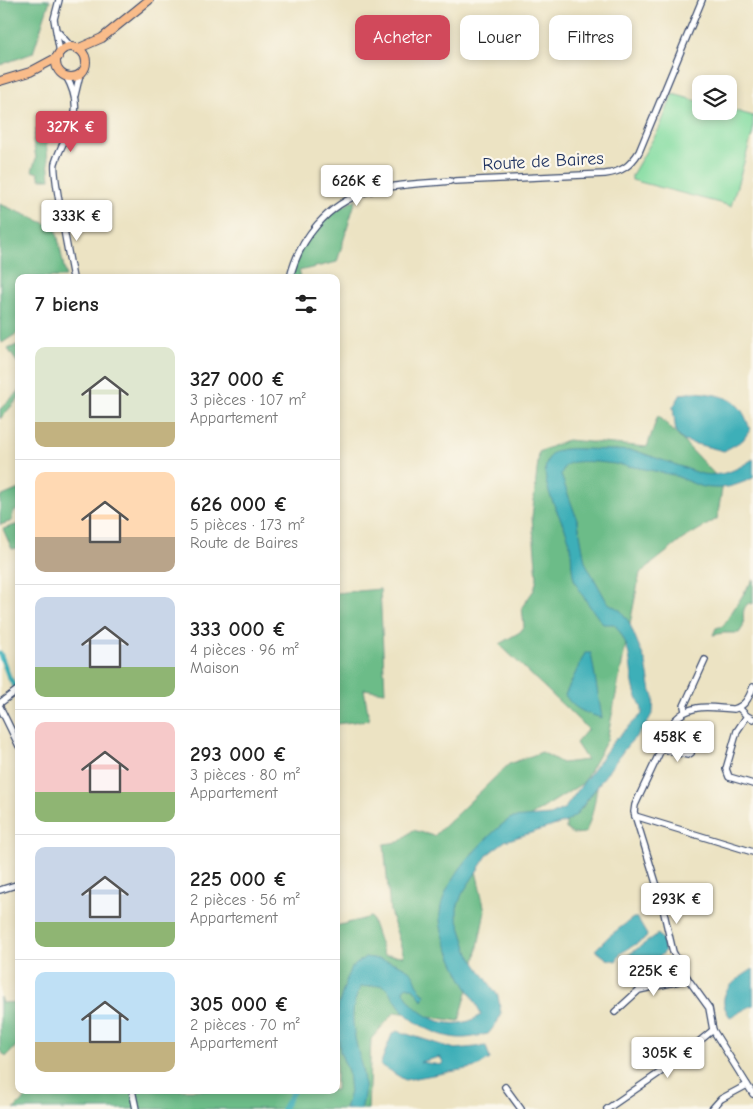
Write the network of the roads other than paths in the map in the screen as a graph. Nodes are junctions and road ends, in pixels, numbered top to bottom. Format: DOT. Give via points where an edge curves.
graph roads {
  1 [pos="59,0"];
  2 [pos="149,0"];
  3 [pos="702,0"];
  4 [pos="56,28"];
  5 [pos="102,38"];
  6 [pos="75,48"];
  7 [pos="59,55"];
  8 [pos="86,60"];
  9 [pos="30,72"];
  10 [pos="63,74"];
  11 [pos="80,74"];
  12 [pos="0,81"];
  13 [pos="74,99"];
  14 [pos="72,274"];
  15 [pos="291,274"];
  16 [pos="705,660"];
  17 [pos="753,687"];
  18 [pos="15,692"];
  19 [pos="0,703"];
  20 [pos="0,707"];
  21 [pos="739,708"];
  22 [pos="685,711"];
  23 [pos="746,716"];
  24 [pos="753,719"];
  25 [pos="15,738"];
  26 [pos="662,749"];
  27 [pos="691,753"];
  28 [pos="753,784"];
  29 [pos="635,816"];
  30 [pos="753,852"];
  31 [pos="15,885"];
  32 [pos="0,890"];
  33 [pos="688,979"];
  34 [pos="615,1012"];
  35 [pos="712,1030"];
  36 [pos="747,1084"];
  37 [pos="505,1087"];
  38 [pos="133,1094"];
  39 [pos="753,1094"];
  40 [pos="136,1109"];
  41 [pos="521,1109"];
  42 [pos="607,1109"];
  43 [pos="712,1109"];
  1 -- 4 [label="street" via="54,14"];
  2 -- 5 [label="main road"];
  3 -- 15 [label="street, Route de Baires" via="639,152 623,170 605,174 453,181 378,189 350,200 326,215 309,234 295,259"];
  4 -- 6 [label="street"];
  4 -- 7 [label="street"];
  5 -- 6 [label="main road"];
  5 -- 8 [label="main road"];
  6 -- 7 [label="main road"];
  6 -- 8 [label="main road"];
  7 -- 9 [label="main road"];
  7 -- 10 [label="main road" via="57,65"];
  8 -- 11 [label="main road"];
  9 -- 10 [label="main road" via="49,69"];
  9 -- 12 [label="main road"];
  10 -- 11 [label="main road"];
  10 -- 13 [label="street"];
  11 -- 13 [label="street"];
  13 -- 14 [label="street" via="74,122 54,165"];
  16 -- 22 [label="street" via="684,706"];
  17 -- 21 [label="street" via="749,698"];
  18 -- 19 [label="street"];
  20 -- 25 [label="street"];
  21 -- 22 [label="street" via="699,707"];
  21 -- 23 [label="street"];
  22 -- 26 [label="street" via="675,720"];
  23 -- 24 [label="street"];
  23 -- 28 [label="street" via="737,731 726,769 729,777"];
  26 -- 27 [label="street"];
  26 -- 29 [label="street" via="635,805"];
  29 -- 30 [label="street"];
  29 -- 33 [label="street" via="660,896 673,952"];
  31 -- 32 [label="street"];
  33 -- 34 [label="street" via="639,990"];
  33 -- 35 [label="street" via="709,1008"];
  35 -- 36 [label="street"];
  35 -- 42 [label="street" via="668,1067"];
  36 -- 39 [label="street"];
  36 -- 43 [label="street"];
  37 -- 41 [label="street"];
  38 -- 40 [label="street"];
}
